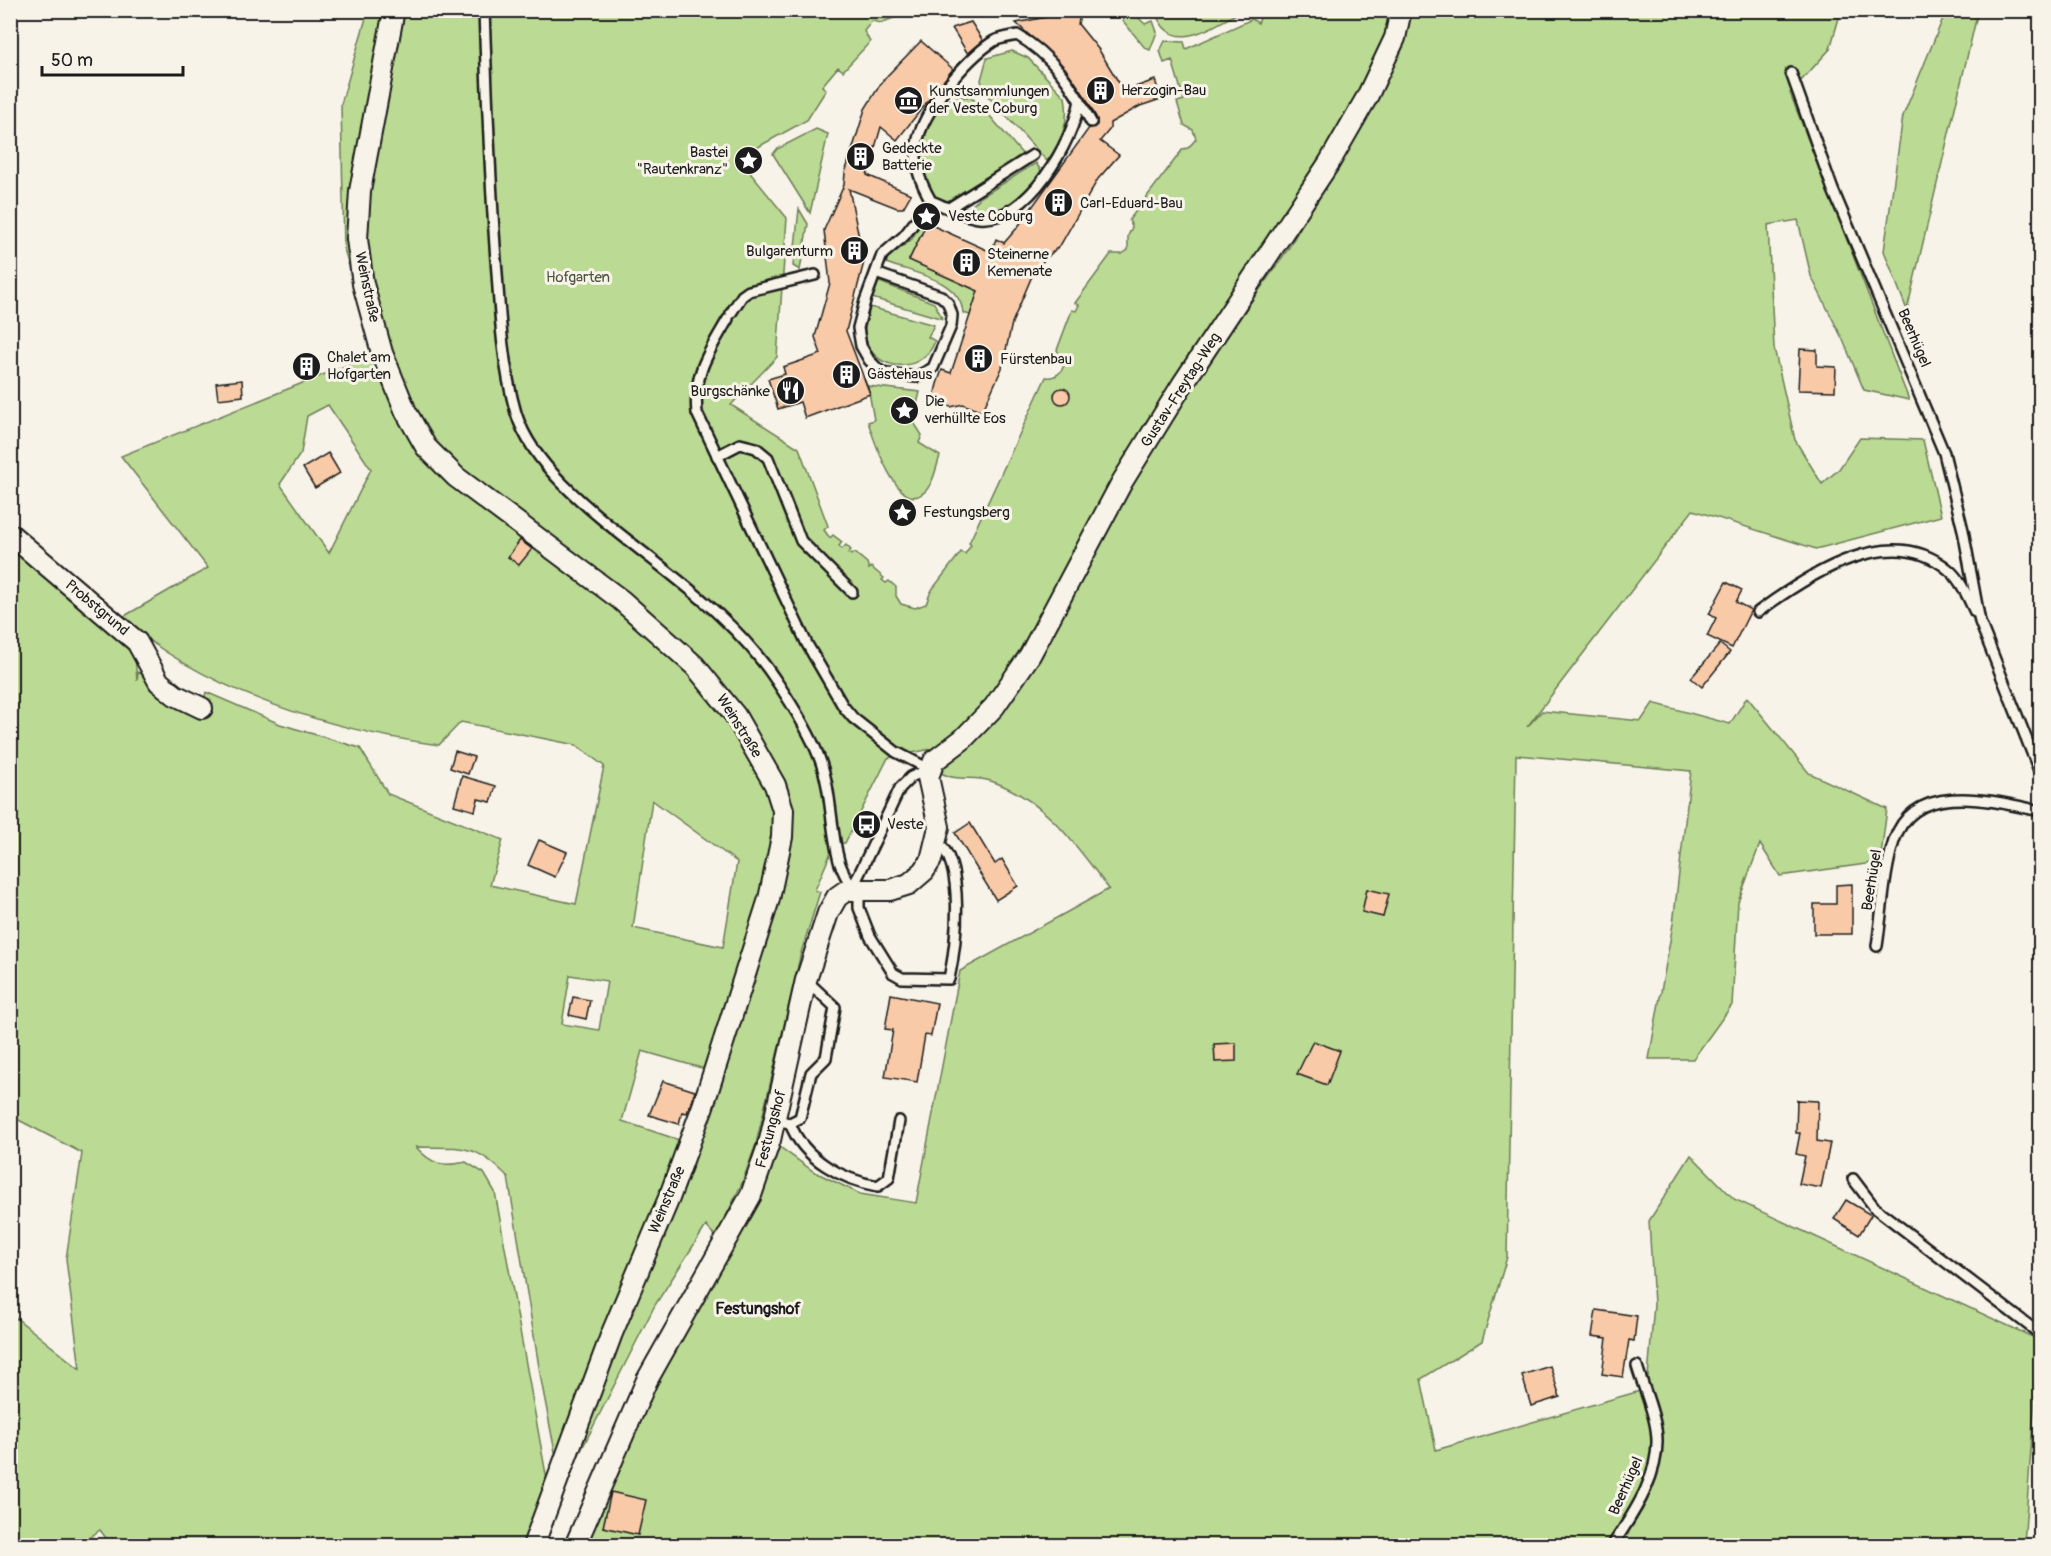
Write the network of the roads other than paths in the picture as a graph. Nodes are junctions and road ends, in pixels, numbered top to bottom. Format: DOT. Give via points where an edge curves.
graph roads {
  1 [pos="394,10"];
  2 [pos="484,10"];
  3 [pos="1401,10"];
  4 [pos="1791,74"];
  5 [pos="1080,100"];
  6 [pos="1091,122"];
  7 [pos="1033,155"];
  8 [pos="931,201"];
  9 [pos="949,208"];
  10 [pos="881,274"];
  11 [pos="815,275"];
  12 [pos="717,456"];
  13 [pos="10,534"];
  14 [pos="852,592"];
  15 [pos="1758,612"];
  16 [pos="1980,622"];
  17 [pos="202,708"];
  18 [pos="934,762"];
  19 [pos="2040,773"];
  20 [pos="2040,811"];
  21 [pos="937,842"];
  22 [pos="856,889"];
  23 [pos="1877,946"];
  24 [pos="806,980"];
  25 [pos="899,1121"];
  26 [pos="783,1122"];
  27 [pos="1853,1179"];
  28 [pos="2040,1334"];
  29 [pos="1637,1366"];
  30 [pos="533,1545"];
  31 [pos="575,1545"];
  32 [pos="1612,1545"];
  1 -- 30 [label="street, Weinstraße" via="360,191 357,239 363,284 382,352 406,412 426,447 456,477 621,600 695,666 735,714 774,785 783,810 782,837 769,899 703,1106"];
  2 -- 22 [label="lane" via="495,247 503,339 517,416 541,459 564,485 711,606 742,636 775,679 802,720 820,758 840,864"];
  3 -- 18 [label="street, Gustav-Freytag-Weg" via="1395,38 1334,153 1122,482 1030,655 994,707"];
  4 -- 16 [label="lane, Beerhügel" via="1833,190 1944,453"];
  5 -- 6 [label="lane"];
  5 -- 8 [label="lane" via="1062,73 1035,45 1017,35 995,41 959,73 927,116 917,144 918,177"];
  5 -- 9 [label="lane" via="1074,127 1040,185 1024,203 1002,216 979,218"];
  7 -- 9 [label="lane"];
  8 -- 9 [label="lane"];
  8 -- 10 [label="lane" via="904,236 882,255 858,328 861,346 881,372 916,377 933,368 951,326 948,303 941,296"];
  11 -- 12 [label="lane" via="742,296 700,368 697,413"];
  12 -- 14 [label="lane" via="740,444 756,448 768,458 801,541"];
  12 -- 18 [label="lane" via="807,644 843,706 896,752"];
  13 -- 17 [label="street, Probstgrund" via="137,642 159,682"];
  15 -- 16 [label="lane, Beerhügel" via="1791,588 1836,565 1887,550 1926,555 1948,569 1957,578"];
  16 -- 19 [label="lane, Beerhügel"];
  18 -- 21 [label="street" via="928,777 939,827"];
  18 -- 22 [label="lane" via="900,788"];
  20 -- 23 [label="lane, Beerhügel" via="2000,802 1958,799 1925,805 1906,821 1893,843"];
  21 -- 22 [label="street" via="924,871 909,884 890,890"];
  21 -- 22 [label="lane" via="946,848 951,859 954,883 956,946 948,979 902,978 893,973 870,936"];
  22 -- 24 [label="street, Festungshof" via="841,893 828,913"];
  24 -- 26 [label="street, Festungshof"];
  24 -- 26 [label="lane" via="835,1007 826,1058 811,1073 800,1118"];
  25 -- 26 [label="lane" via="889,1178 878,1186 838,1173 813,1157"];
  26 -- 31 [label="street, Festungshof" via="751,1195 647,1380"];
  27 -- 28 [label="lane" via="1875,1208"];
  29 -- 32 [label="lane, Beerhügel" via="1656,1429 1657,1454 1642,1495"];
}
